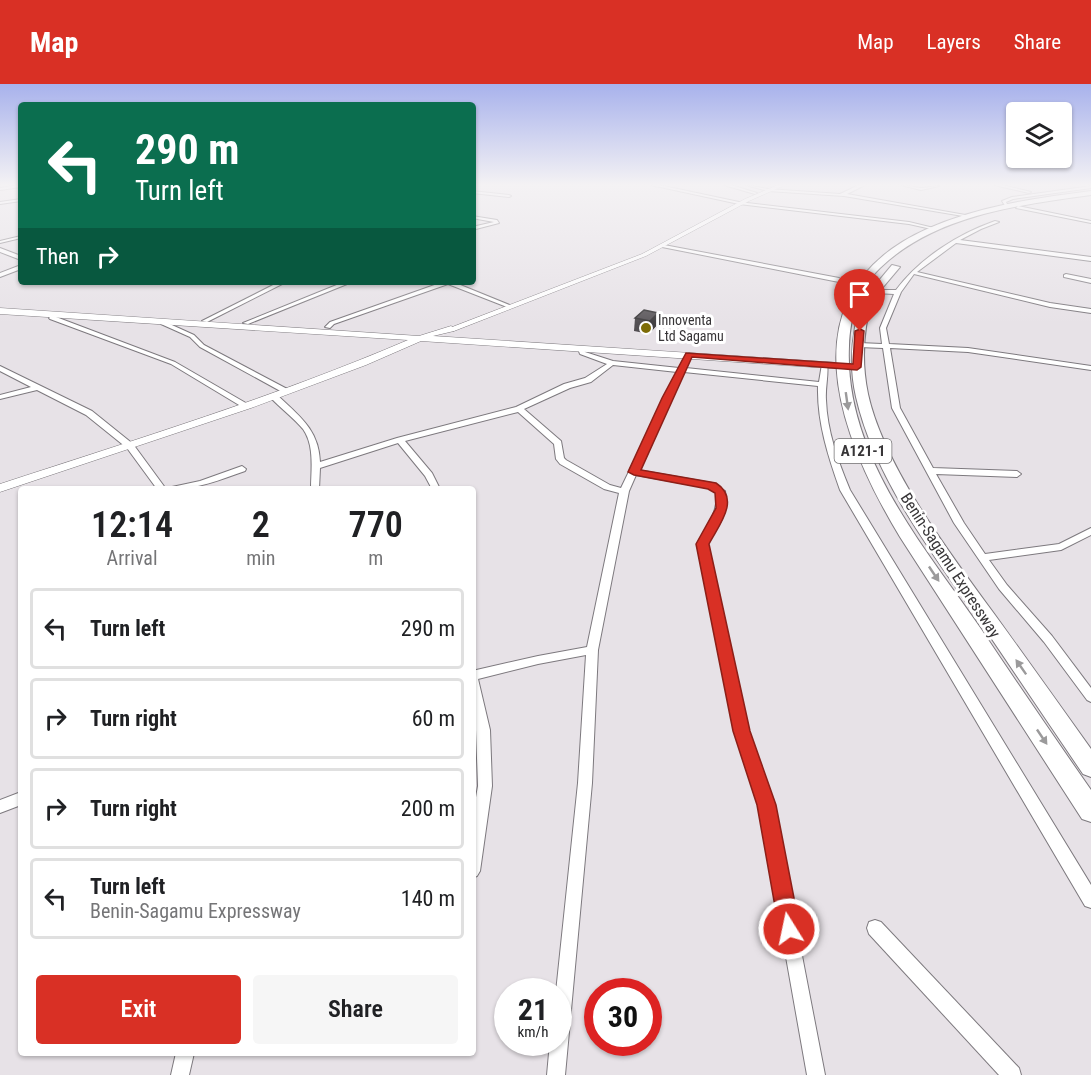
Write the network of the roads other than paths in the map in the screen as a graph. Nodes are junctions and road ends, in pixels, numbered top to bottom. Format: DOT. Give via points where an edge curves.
graph roads {
  1 [pos="690,231"];
  2 [pos="932,231"];
  3 [pos="949,231"];
  4 [pos="973,231"];
  5 [pos="18,237"];
  6 [pos="2,240"];
  7 [pos="955,241"];
  8 [pos="664,246"];
  9 [pos="0,250"];
  10 [pos="1091,255"];
  11 [pos="18,257"];
  12 [pos="1081,258"];
  13 [pos="1091,260"];
  14 [pos="18,271"];
  15 [pos="915,273"];
  16 [pos="0,276"];
  17 [pos="1066,276"];
  18 [pos="838,280"];
  19 [pos="1091,281"];
  20 [pos="277,285"];
  21 [pos="341,285"];
  22 [pos="440,285"];
  23 [pos="456,285"];
  24 [pos="875,291"];
  25 [pos="898,292"];
  26 [pos="509,306"];
  27 [pos="0,309"];
  28 [pos="1091,311"];
  29 [pos="55,315"];
  30 [pos="205,321"];
  31 [pos="163,323"];
  32 [pos="246,323"];
  33 [pos="328,327"];
  34 [pos="449,334"];
  35 [pos="433,335"];
  36 [pos="395,336"];
  37 [pos="414,343"];
  38 [pos="859,345"];
  39 [pos="886,347"];
  40 [pos="581,349"];
  41 [pos="689,355"];
  42 [pos="612,363"];
  43 [pos="825,364"];
  44 [pos="849,365"];
  45 [pos="0,368"];
  46 [pos="1091,368"];
  47 [pos="683,370"];
  48 [pos="820,384"];
  49 [pos="38,387"];
  50 [pos="287,391"];
  51 [pos="273,396"];
  52 [pos="0,397"];
  53 [pos="248,406"];
  54 [pos="519,409"];
  55 [pos="400,440"];
  56 [pos="130,446"];
  57 [pos="316,466"];
  58 [pos="242,469"];
  59 [pos="931,471"];
  60 [pos="634,472"];
  61 [pos="1017,474"];
  62 [pos="160,486"];
  63 [pos="188,486"];
  64 [pos="315,486"];
  65 [pos="434,486"];
  66 [pos="0,488"];
  67 [pos="624,491"];
  68 [pos="1091,531"];
  69 [pos="984,557"];
  70 [pos="592,650"];
  71 [pos="476,676"];
  72 [pos="476,696"];
  73 [pos="1091,697"];
  74 [pos="1091,767"];
  75 [pos="18,799"];
  76 [pos="0,807"];
  77 [pos="1091,811"];
  78 [pos="476,845"];
  79 [pos="1091,900"];
  80 [pos="875,928"];
  81 [pos="184,1056"];
  82 [pos="180,1075"];
  83 [pos="556,1075"];
  84 [pos="816,1075"];
  85 [pos="1012,1075"];
  1 -- 8 [label="street"];
  2 -- 44 [label="highway, Benin-Sagamu Expressway / A121-1" via="888,257 856,293 847,316"];
  3 -- 24 [label="highway, Benin-Sagamu Expressway / A121-1" via="918,248 893,268"];
  4 -- 7 [label="street"];
  5 -- 6 [label="street"];
  7 -- 12 [label="street"];
  7 -- 15 [label="street"];
  8 -- 18 [label="street"];
  8 -- 26 [label="street"];
  9 -- 11 [label="street"];
  10 -- 12 [label="street"];
  12 -- 13 [label="street"];
  14 -- 16 [label="street"];
  15 -- 25 [label="street"];
  15 -- 28 [label="street"];
  17 -- 19 [label="street"];
  20 -- 30 [label="street"];
  21 -- 32 [label="street"];
  22 -- 33 [label="street"];
  23 -- 26 [label="street"];
  24 -- 25 [label="street"];
  24 -- 38 [label="highway, Benin-Sagamu Expressway / A121-1" via="868,294 860,317"];
  25 -- 39 [label="street" via="883,328"];
  26 -- 34 [label="street"];
  27 -- 29 [label="main road"];
  27 -- 30 [label="main road"];
  29 -- 31 [label="main road"];
  29 -- 53 [label="street" via="52,318 173,363"];
  30 -- 32 [label="main road"];
  31 -- 36 [label="main road"];
  31 -- 50 [label="street"];
  32 -- 33 [label="main road"];
  33 -- 35 [label="main road"];
  34 -- 35 [label="main road"];
  34 -- 37 [label="main road"];
  34 -- 40 [label="main road"];
  34 -- 44 [label="main road"];
  35 -- 37 [label="main road"];
  36 -- 37 [label="main road"];
  36 -- 37 [label="main road"];
  37 -- 50 [label="main road"];
  38 -- 39 [label="street"];
  38 -- 44 [label="highway, Benin-Sagamu Expressway / A121-1"];
  39 -- 46 [label="street" via="968,350"];
  39 -- 59 [label="street" via="896,408"];
  40 -- 41 [label="main road"];
  40 -- 42 [label="street"];
  41 -- 43 [label="main road"];
  41 -- 47 [label="street"];
  42 -- 47 [label="street"];
  42 -- 54 [label="street" via="588,380"];
  43 -- 44 [label="main road"];
  43 -- 48 [label="street"];
  74 -- 44 [label="highway, Benin-Sagamu Expressway / A121-1, one-way" via="916,513 889,463"];
  44 -- 77 [label="highway, Benin-Sagamu Expressway / A121-1, one-way" via="849,416 897,520"];
  45 -- 49 [label="street"];
  47 -- 48 [label="street"];
  47 -- 60 [label="street" via="666,398"];
  48 -- 79 [label="street" via="828,448 845,490"];
  49 -- 52 [label="street"];
  49 -- 56 [label="street" via="89,412"];
  50 -- 51 [label="main road"];
  51 -- 53 [label="main road"];
  51 -- 57 [label="street" via="313,436"];
  53 -- 56 [label="main road"];
  54 -- 55 [label="street"];
  54 -- 67 [label="street" via="558,443 563,462 607,487"];
  55 -- 57 [label="street"];
  55 -- 65 [label="street"];
  56 -- 62 [label="street"];
  56 -- 66 [label="main road"];
  57 -- 64 [label="street"];
  58 -- 63 [label="street"];
  59 -- 61 [label="street"];
  59 -- 69 [label="street" via="959,523"];
  60 -- 67 [label="street"];
  60 -- 84 [label="street" via="712,486 720,491 723,500 702,544 742,731 766,805"];
  67 -- 70 [label="street"];
  68 -- 69 [label="street" via="1061,547"];
  69 -- 73 [label="street"];
  70 -- 71 [label="street"];
  70 -- 83 [label="street" via="585,783"];
  72 -- 78 [label="street" via="483,730 485,786"];
  75 -- 76 [label="street"];
  80 -- 85 [label="street"];
  81 -- 82 [label="street"];
}
